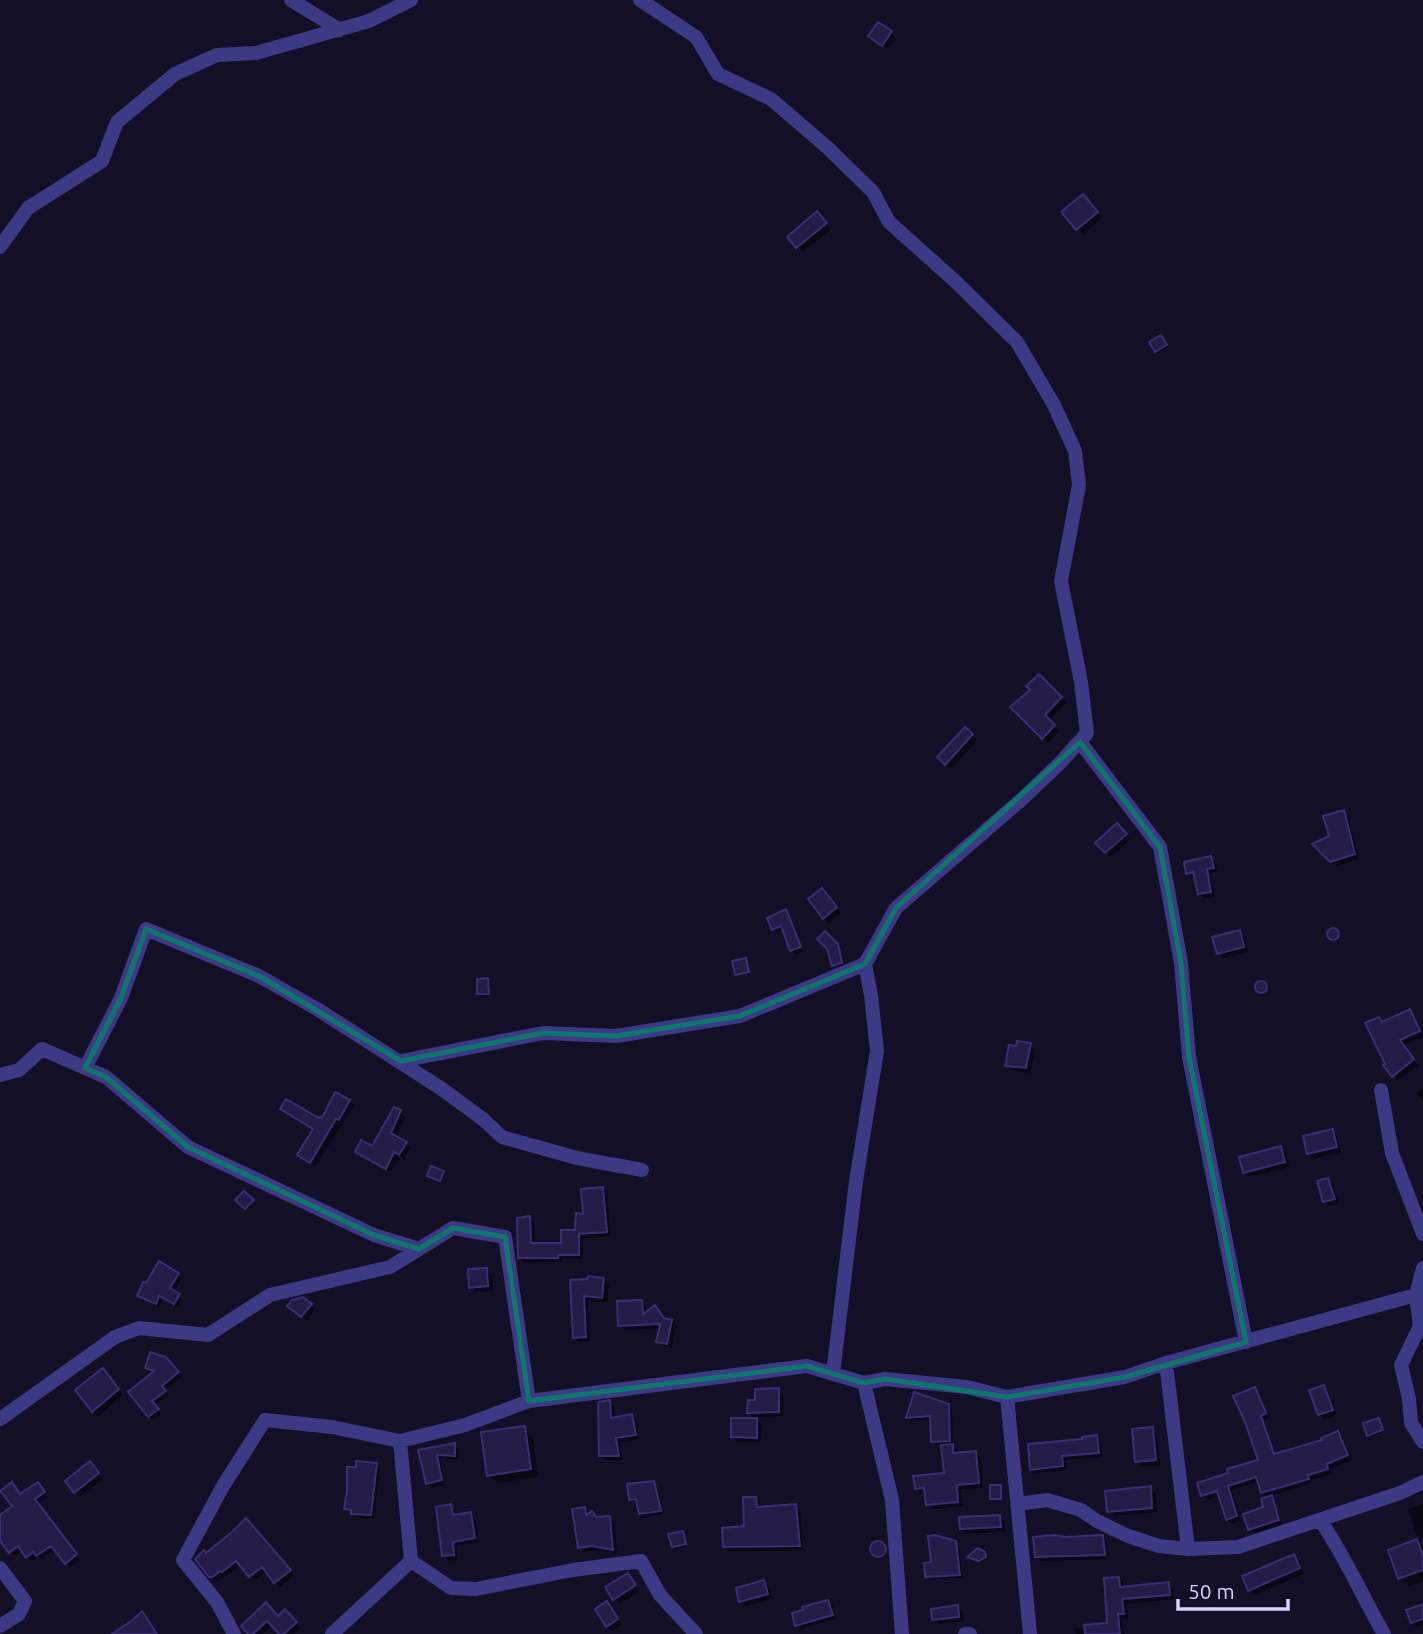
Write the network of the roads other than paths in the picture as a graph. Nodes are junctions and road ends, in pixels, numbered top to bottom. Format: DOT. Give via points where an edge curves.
graph roads {
  1 [pos="291,0"];
  2 [pos="411,0"];
  3 [pos="639,0"];
  4 [pos="340,30"];
  5 [pos="0,247"];
  6 [pos="1080,742"];
  7 [pos="865,964"];
  8 [pos="401,1061"];
  9 [pos="85,1068"];
  10 [pos="0,1075"];
  11 [pos="1381,1090"];
  12 [pos="642,1170"];
  13 [pos="1423,1234"];
  14 [pos="419,1249"];
  15 [pos="1423,1268"];
  16 [pos="1420,1294"];
  17 [pos="1246,1342"];
  18 [pos="1166,1363"];
  19 [pos="834,1374"];
  20 [pos="864,1383"];
  21 [pos="1007,1397"];
  22 [pos="529,1401"];
  23 [pos="0,1419"];
  24 [pos="400,1441"];
  25 [pos="1423,1443"];
  26 [pos="1423,1482"];
  27 [pos="1018,1504"];
  28 [pos="1320,1520"];
  29 [pos="1188,1549"];
  30 [pos="411,1561"];
  31 [pos="0,1568"];
  32 [pos="0,1626"];
  33 [pos="234,1634"];
  34 [pos="332,1634"];
  35 [pos="696,1634"];
  36 [pos="902,1634"];
  37 [pos="1030,1634"];
  38 [pos="1384,1634"];
  1 -- 4 [label="street"];
  2 -- 4 [label="street"];
  3 -- 6 [label="street" via="696,37 718,74 771,99 837,157 873,192 889,222 1017,342 1075,451 1079,485 1061,581 1084,707 1087,733"];
  4 -- 5 [label="street" via="256,53 217,55 175,74 117,122 102,161 29,208"];
  6 -- 7 [label="street" via="896,908"];
  6 -- 17 [label="street" via="1160,847 1181,963 1189,1057"];
  7 -- 8 [label="street" via="740,1016 616,1036 542,1032"];
  7 -- 19 [label="street" via="877,1051 856,1181"];
  8 -- 9 [label="street" via="258,976 146,929 121,998"];
  8 -- 12 [label="street" via="502,1137"];
  9 -- 10 [label="street" via="42,1049 19,1070"];
  9 -- 14 [label="street" via="106,1077 188,1147 374,1235"];
  11 -- 13 [label="street" via="1392,1153"];
  14 -- 22 [label="street" via="453,1228 505,1237"];
  14 -- 23 [label="street" via="390,1267 270,1294 208,1335 139,1328 115,1337"];
  15 -- 16 [label="street"];
  16 -- 17 [label="street"];
  16 -- 25 [label="street" via="1420,1326 1401,1365 1411,1423"];
  17 -- 18 [label="street"];
  18 -- 21 [label="street" via="1125,1377"];
  18 -- 29 [label="street"];
  19 -- 20 [label="street"];
  19 -- 22 [label="street" via="807,1366"];
  20 -- 21 [label="street" via="885,1378 967,1387"];
  20 -- 36 [label="street" via="892,1500"];
  21 -- 27 [label="street"];
  22 -- 24 [label="street" via="465,1425"];
  24 -- 30 [label="street"];
  24 -- 33 [label="street" via="265,1420 183,1560 217,1602"];
  26 -- 28 [label="street"];
  27 -- 29 [label="street" via="1047,1500 1063,1504 1128,1536"];
  27 -- 37 [label="street"];
  28 -- 29 [label="street" via="1238,1547"];
  28 -- 38 [label="street"];
  30 -- 34 [label="street"];
  30 -- 35 [label="street" via="451,1588 476,1589 641,1561 660,1595"];
  31 -- 32 [label="street" via="25,1601 19,1614"];
}
